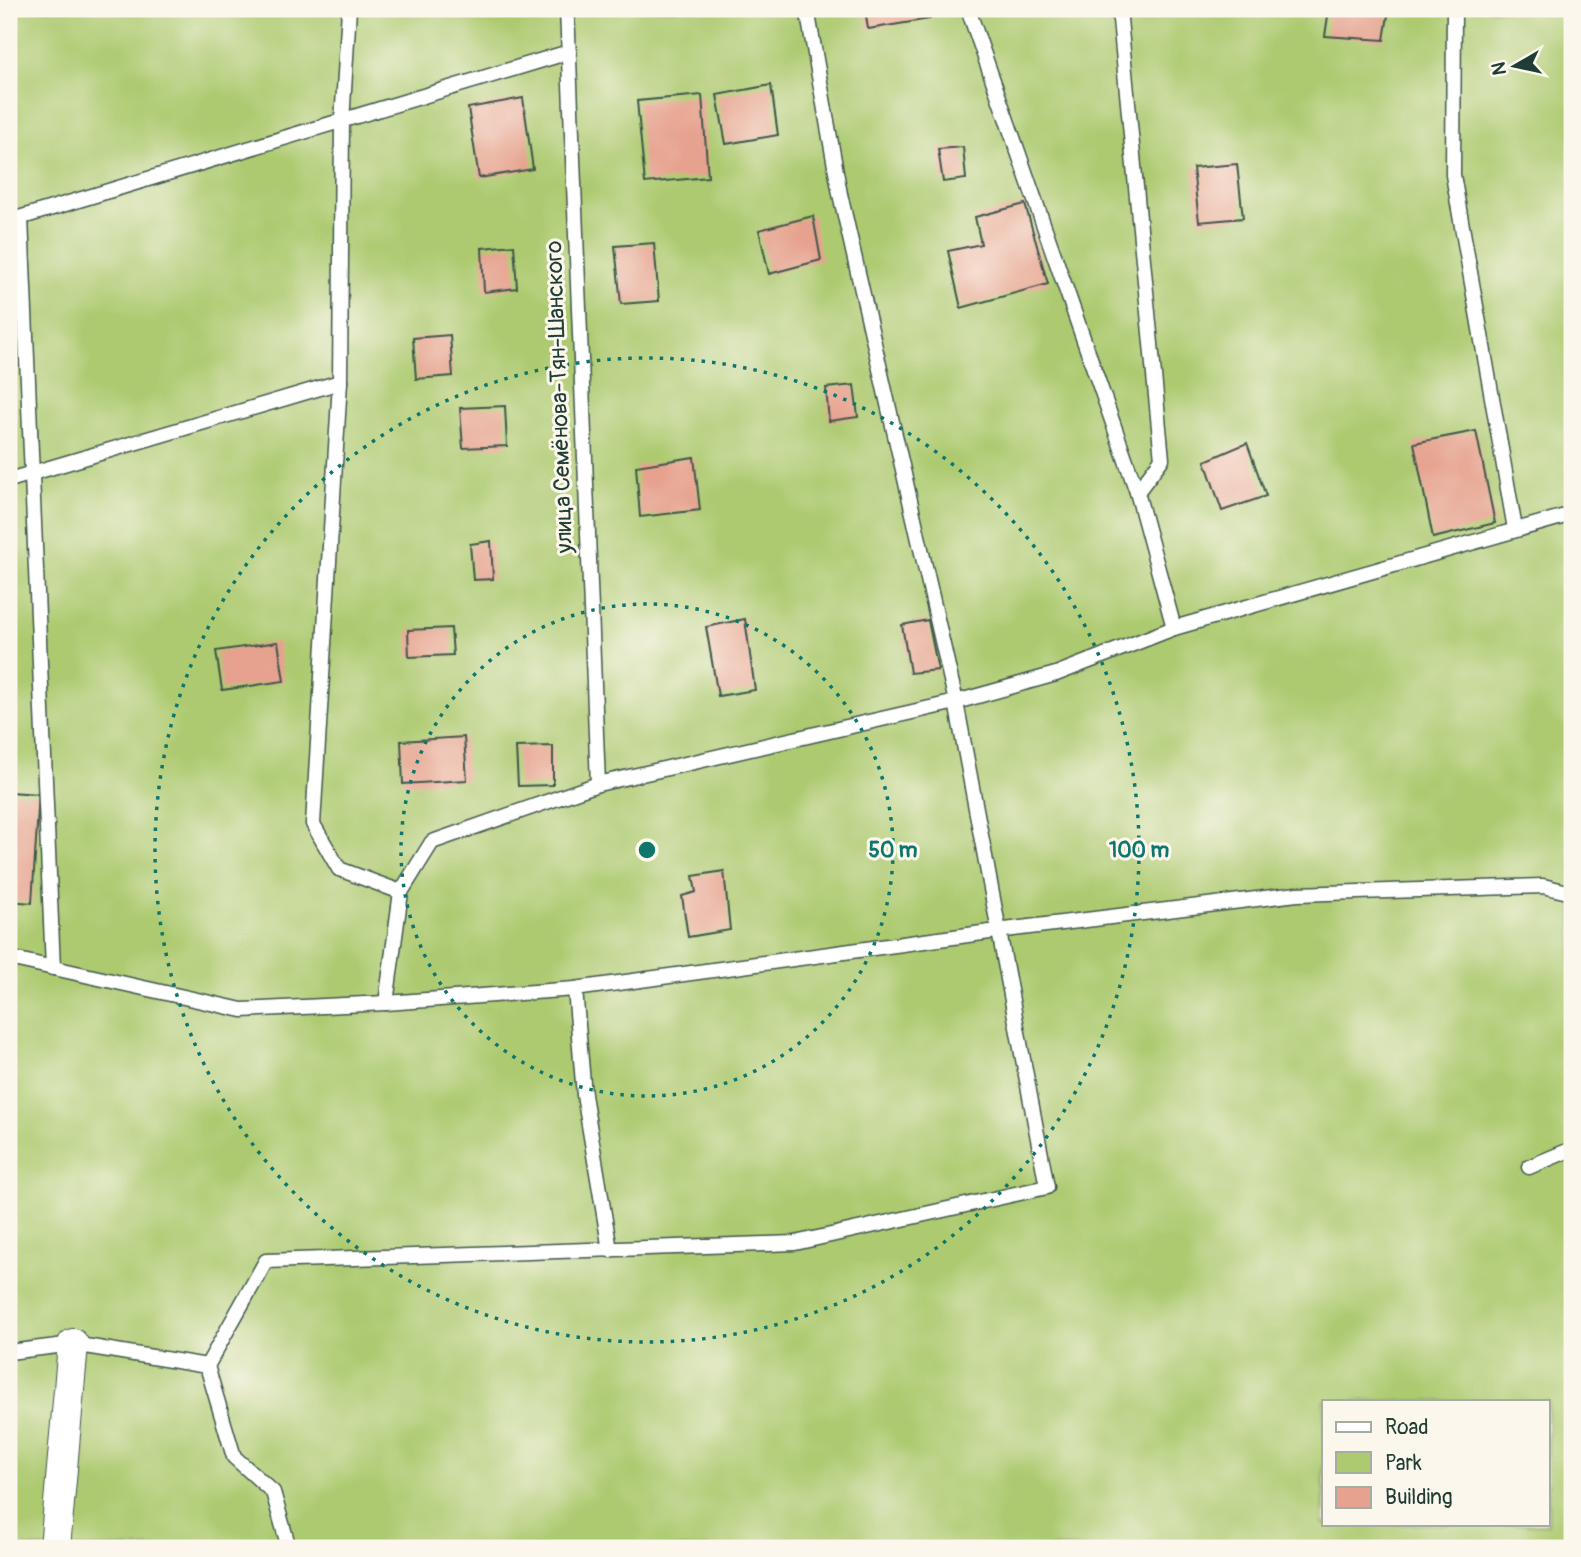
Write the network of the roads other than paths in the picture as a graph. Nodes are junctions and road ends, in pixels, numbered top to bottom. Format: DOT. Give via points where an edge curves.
graph roads {
  1 [pos="349,9"];
  2 [pos="567,9"];
  3 [pos="807,9"];
  4 [pos="968,9"];
  5 [pos="1119,9"];
  6 [pos="1454,9"];
  7 [pos="569,52"];
  8 [pos="342,122"];
  9 [pos="15,220"];
  10 [pos="340,382"];
  11 [pos="31,474"];
  12 [pos="9,480"];
  13 [pos="1137,492"];
  14 [pos="1572,514"];
  15 [pos="1515,528"];
  16 [pos="1174,628"];
  17 [pos="956,702"];
  18 [pos="598,784"];
  19 [pos="401,892"];
  20 [pos="1572,893"];
  21 [pos="997,931"];
  22 [pos="9,958"];
  23 [pos="53,968"];
  24 [pos="575,989"];
  25 [pos="386,1003"];
  26 [pos="1572,1149"];
  27 [pos="1529,1167"];
  28 [pos="610,1250"];
  29 [pos="73,1344"];
  30 [pos="9,1352"];
  31 [pos="207,1366"];
  32 [pos="55,1548"];
  33 [pos="289,1548"];
  1 -- 8 [label="lane"];
  2 -- 7 [label="lane, улица Семёнова-Тян-Шанского"];
  3 -- 17 [label="lane" via="840,194"];
  4 -- 13 [label="lane"];
  5 -- 13 [label="lane" via="1162,459"];
  6 -- 15 [label="lane" via="1453,175"];
  7 -- 8 [label="lane"];
  7 -- 18 [label="lane, улица Семёнова-Тян-Шанского"];
  8 -- 9 [label="lane"];
  8 -- 10 [label="lane"];
  9 -- 11 [label="lane"];
  10 -- 11 [label="lane"];
  10 -- 19 [label="lane" via="313,824 338,869"];
  11 -- 12 [label="lane"];
  11 -- 23 [label="lane"];
  13 -- 16 [label="lane"];
  14 -- 15 [label="lane"];
  15 -- 16 [label="lane"];
  16 -- 17 [label="lane" via="1056,674"];
  17 -- 18 [label="lane"];
  17 -- 21 [label="lane"];
  18 -- 19 [label="lane" via="432,842"];
  19 -- 25 [label="lane"];
  20 -- 21 [label="lane" via="1543,886 1297,894"];
  21 -- 24 [label="lane"];
  21 -- 28 [label="lane" via="1047,1187 795,1243"];
  22 -- 23 [label="lane"];
  23 -- 25 [label="lane" via="242,1010"];
  24 -- 25 [label="lane"];
  24 -- 28 [label="lane" via="584,1095"];
  26 -- 27 [label="lane"];
  28 -- 31 [label="lane" via="266,1261"];
  29 -- 30 [label="lane"];
  29 -- 31 [label="lane"];
  29 -- 32 [label="street"];
  31 -- 33 [label="lane" via="234,1457 273,1492"];
}
